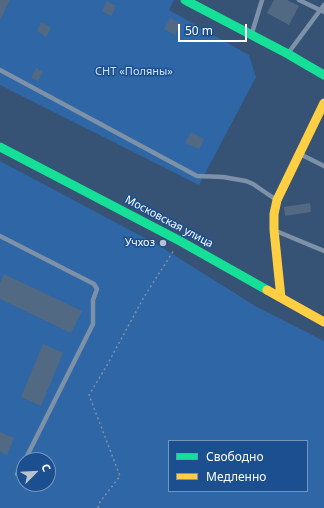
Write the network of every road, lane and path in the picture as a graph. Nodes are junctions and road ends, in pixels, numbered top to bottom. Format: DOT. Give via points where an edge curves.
graph roads {
  1 [pos="185,0"];
  2 [pos="262,0"];
  3 [pos="299,0"];
  4 [pos="324,5"];
  5 [pos="322,11"];
  6 [pos="252,35"];
  7 [pos="288,54"];
  8 [pos="0,70"];
  9 [pos="324,75"];
  10 [pos="324,103"];
  11 [pos="0,147"];
  12 [pos="299,153"];
  13 [pos="324,166"];
  14 [pos="277,200"];
  15 [pos="274,230"];
  16 [pos="0,236"];
  17 [pos="180,241"];
  18 [pos="324,251"];
  19 [pos="281,298"];
  20 [pos="324,322"];
  21 [pos="29,452"];
  22 [pos="98,508"];
  1 -- 6 [label="street" via="202,6"];
  2 -- 6 [label="lane"];
  3 -- 5 [label="lane"];
  4 -- 5 [label="lane"];
  5 -- 7 [label="lane"];
  6 -- 7 [label="street"];
  7 -- 9 [label="street"];
  8 -- 14 [label="lane" via="198,176 246,181"];
  10 -- 12 [label="street"];
  11 -- 17 [label="street, Московская улица"];
  12 -- 13 [label="lane"];
  12 -- 14 [label="street"];
  14 -- 15 [label="street"];
  15 -- 18 [label="lane"];
  15 -- 19 [label="street"];
  16 -- 21 [label="lane" via="94,284 97,289 93,300 94,324"];
  17 -- 19 [label="street, Московская улица"];
  17 -- 22 [label="path" via="89,395 120,476"];
  19 -- 20 [label="street, Московская улица"];
}
